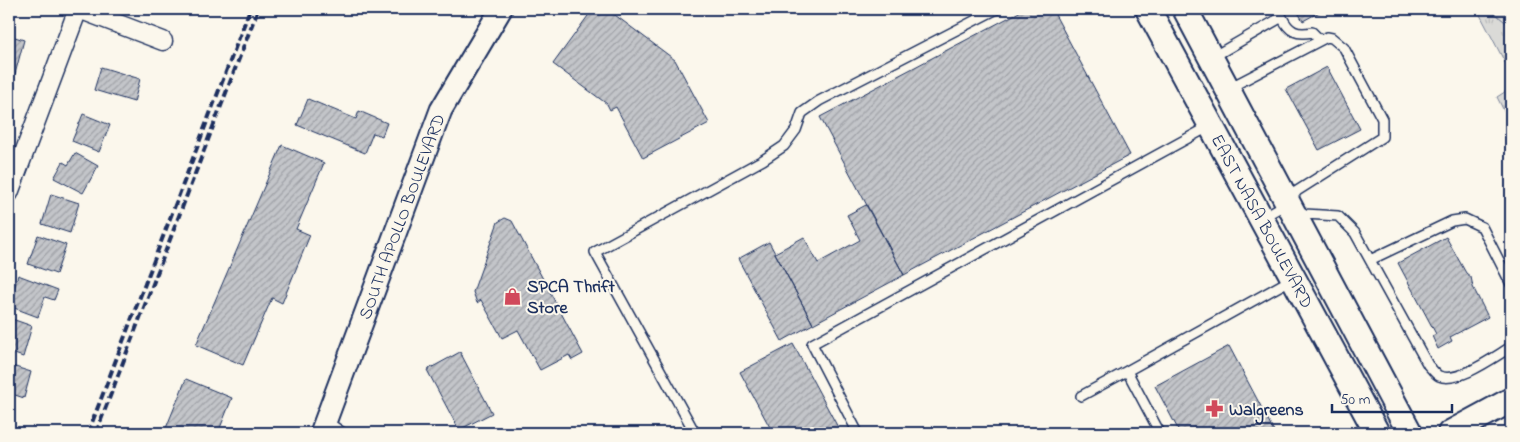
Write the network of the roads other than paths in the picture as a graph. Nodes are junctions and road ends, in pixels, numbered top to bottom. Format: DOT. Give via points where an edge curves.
graph roads {
  1 [pos="79,9"];
  2 [pos="501,9"];
  3 [pos="997,9"];
  4 [pos="1148,9"];
  5 [pos="1185,9"];
  6 [pos="1278,9"];
  7 [pos="1282,17"];
  8 [pos="163,40"];
  9 [pos="1320,40"];
  10 [pos="1211,58"];
  11 [pos="1227,89"];
  12 [pos="1211,125"];
  13 [pos="9,193"];
  14 [pos="1288,204"];
  15 [pos="1261,218"];
  16 [pos="1370,260"];
  17 [pos="1294,278"];
  18 [pos="1511,284"];
  19 [pos="1511,347"];
  20 [pos="1127,371"];
  21 [pos="1081,396"];
  22 [pos="1511,400"];
  23 [pos="330,429"];
  24 [pos="695,433"];
  25 [pos="858,433"];
  26 [pos="1160,433"];
  27 [pos="1377,433"];
  28 [pos="1410,433"];
  29 [pos="1450,433"];
  1 -- 8 [label="street"];
  1 -- 13 [label="street"];
  2 -- 23 [label="street, SOUTH APOLLO BOULEVARD" via="441,110"];
  3 -- 24 [label="lane" via="818,101 802,113 796,130 777,151 595,252"];
  4 -- 12 [label="main road, EAST NASA BOULEVARD"];
  5 -- 10 [label="main road, EAST NASA BOULEVARD"];
  6 -- 7 [label="lane"];
  7 -- 9 [label="lane" via="1288,28 1300,34 1312,32"];
  7 -- 10 [label="lane"];
  9 -- 11 [label="lane"];
  9 -- 14 [label="lane" via="1332,38 1344,48 1382,119 1382,138 1297,191"];
  10 -- 11 [label="main road, EAST NASA BOULEVARD"];
  11 -- 14 [label="main road, EAST NASA BOULEVARD"];
  12 -- 15 [label="main road, EAST NASA BOULEVARD"];
  12 -- 25 [label="lane" via="812,344"];
  14 -- 15 [label="lane"];
  14 -- 16 [label="lane" via="1305,214 1338,216 1355,233"];
  14 -- 28 [label="main road, EAST NASA BOULEVARD"];
  15 -- 17 [label="main road, EAST NASA BOULEVARD"];
  16 -- 18 [label="lane" via="1452,220 1465,219 1482,227"];
  16 -- 19 [label="lane" via="1428,365 1438,375 1448,378 1463,374"];
  17 -- 20 [label="lane"];
  17 -- 27 [label="main road, EAST NASA BOULEVARD"];
  20 -- 21 [label="lane"];
  20 -- 26 [label="lane"];
  22 -- 29 [label="main road"];
}
